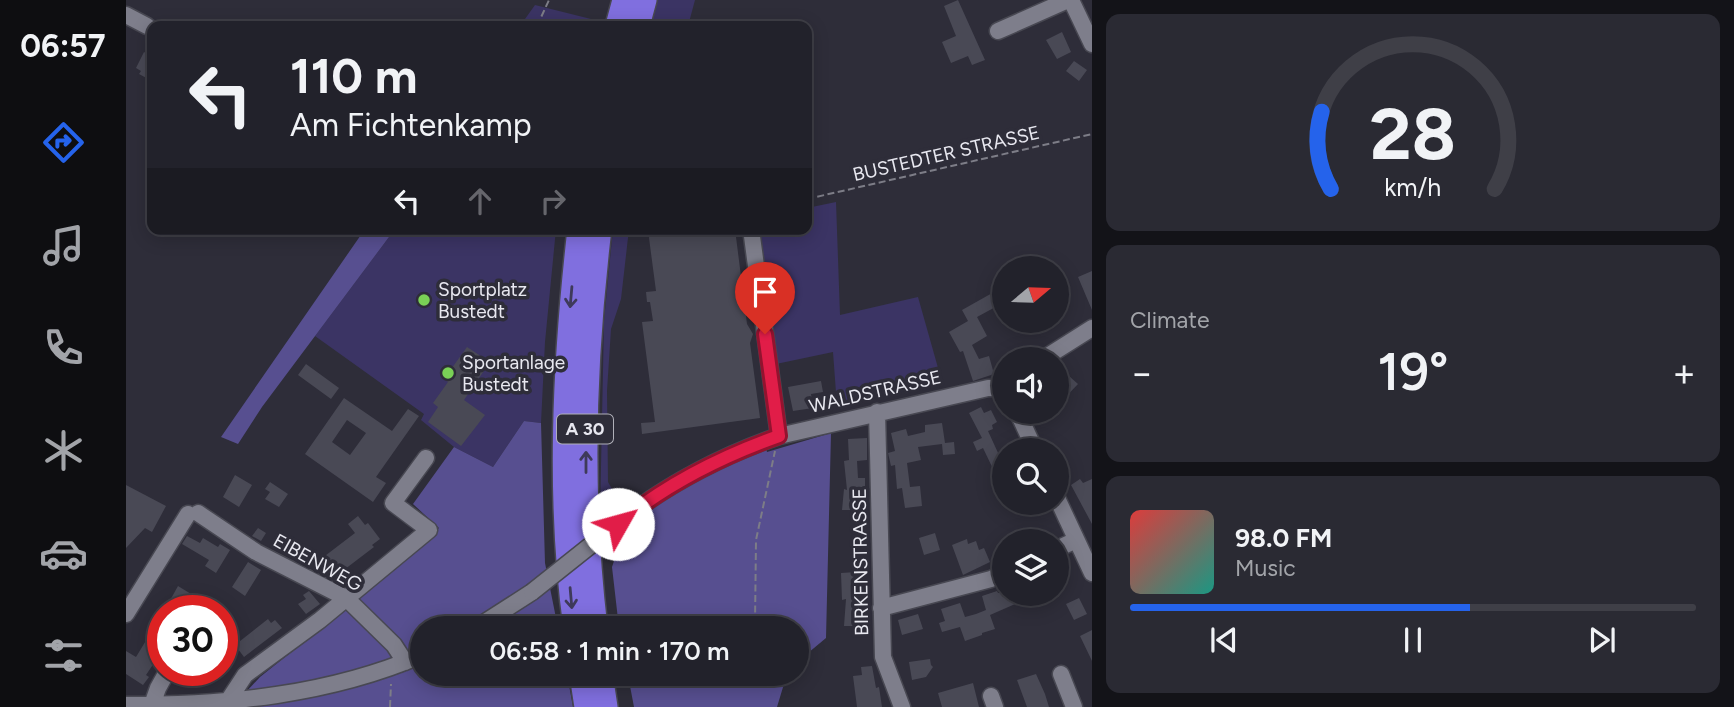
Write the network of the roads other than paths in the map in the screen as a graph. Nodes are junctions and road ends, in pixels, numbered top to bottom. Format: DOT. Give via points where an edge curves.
graph roads {
  1 [pos="624,0"];
  2 [pos="645,0"];
  3 [pos="1069,0"];
  4 [pos="126,15"];
  5 [pos="618,21"];
  6 [pos="639,21"];
  7 [pos="147,26"];
  8 [pos="998,31"];
  9 [pos="1092,44"];
  10 [pos="578,235"];
  11 [pos="599,235"];
  12 [pos="752,235"];
  13 [pos="1092,328"];
  14 [pos="1062,347"];
  15 [pos="992,388"];
  16 [pos="877,412"];
  17 [pos="779,436"];
  18 [pos="426,458"];
  19 [pos="1065,515"];
  20 [pos="1076,540"];
  21 [pos="1069,543"];
  22 [pos="1092,573"];
  23 [pos="992,578"];
  24 [pos="346,597"];
  25 [pos="881,608"];
  26 [pos="126,614"];
  27 [pos="495,616"];
  28 [pos="573,616"];
  29 [pos="595,616"];
  30 [pos="410,660"];
  31 [pos="398,665"];
  32 [pos="1061,674"];
  33 [pos="159,686"];
  34 [pos="583,686"];
  35 [pos="603,686"];
  36 [pos="228,701"];
  37 [pos="126,705"];
  38 [pos="152,705"];
  39 [pos="586,707"];
  40 [pos="606,707"];
  41 [pos="902,707"];
  42 [pos="1074,707"];
  1 -- 5 [label="highway"];
  2 -- 6 [label="highway"];
  3 -- 8 [label="street"];
  3 -- 9 [label="street"];
  4 -- 7 [label="street"];
  10 -- 28 [label="highway, A 30, one-way" via="565,397"];
  29 -- 11 [label="highway, A 30, one-way" via="586,505 585,399"];
  12 -- 17 [label="street"];
  13 -- 14 [label="street"];
  15 -- 16 [label="street, WALDSTRASSE"];
  16 -- 17 [label="street, WALDSTRASSE"];
  16 -- 25 [label="street, BIRKENSTRASSE"];
  17 -- 27 [label="street, WALDSTRASSE, bridge" via="687,475 635,510 532,593"];
  18 -- 24 [label="street" via="393,503 429,530"];
  19 -- 20 [label="street"];
  20 -- 21 [label="street"];
  20 -- 22 [label="street"];
  23 -- 25 [label="street"];
  24 -- 26 [label="street, EIBENWEG" via="193,513"];
  24 -- 31 [label="street, EIBENWEG" via="394,645"];
  24 -- 36 [label="street" via="245,675"];
  25 -- 41 [label="street, BIRKENSTRASSE" via="883,657"];
  30 -- 31 [label="street"];
  31 -- 36 [label="street" via="309,690"];
  32 -- 42 [label="street"];
  33 -- 38 [label="street"];
  34 -- 39 [label="highway"];
  35 -- 40 [label="highway"];
  36 -- 38 [label="street"];
  37 -- 38 [label="street"];
}
